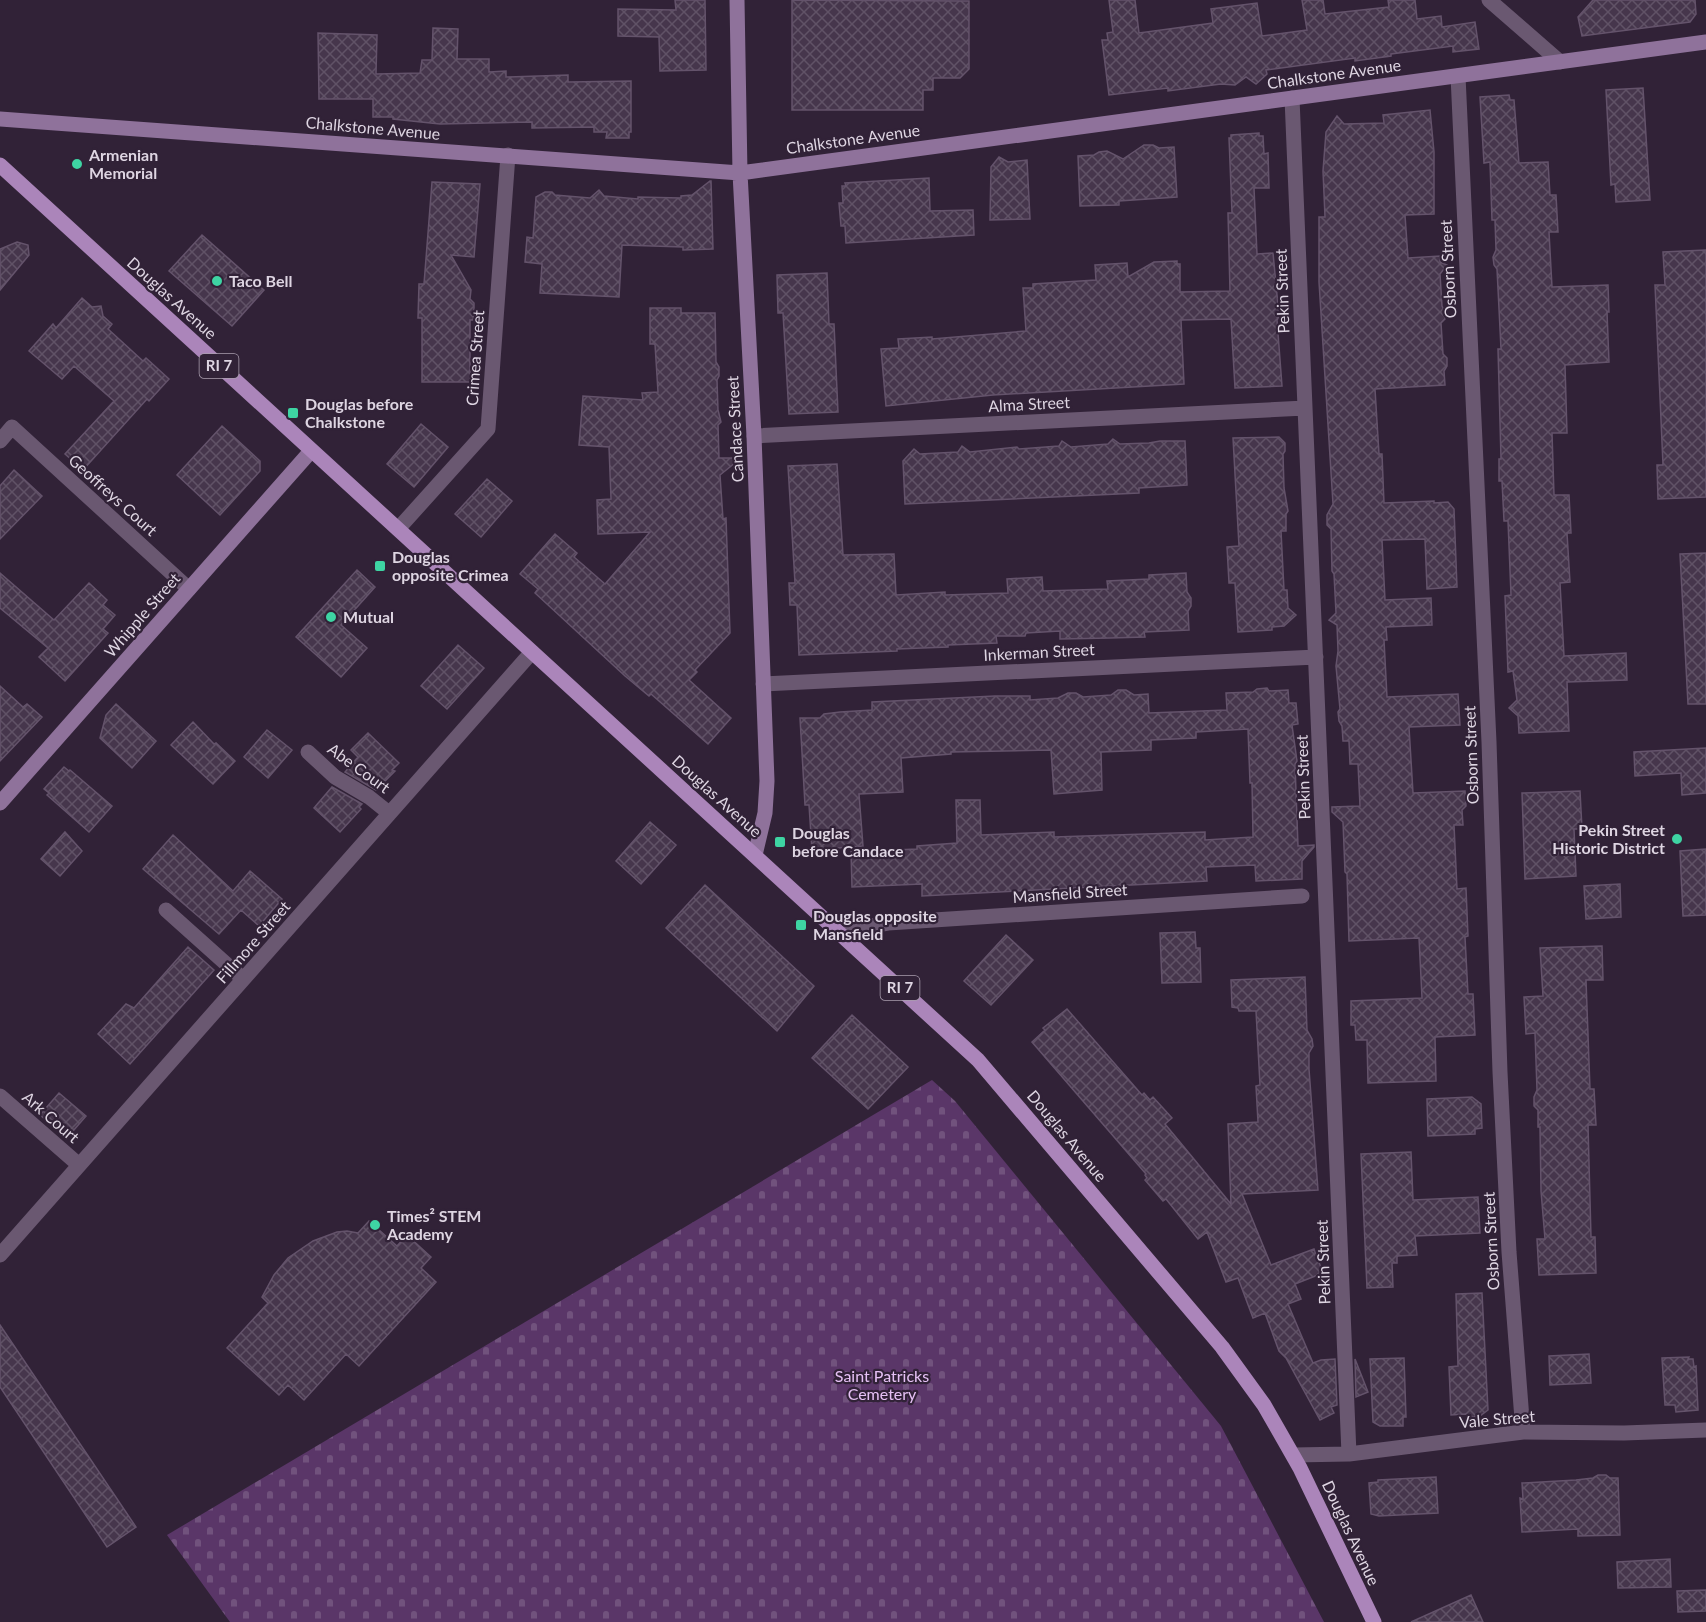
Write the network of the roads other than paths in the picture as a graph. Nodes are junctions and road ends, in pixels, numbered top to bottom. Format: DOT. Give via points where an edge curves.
graph roads {
  1 [pos="737,0"];
  2 [pos="1489,0"];
  3 [pos="1706,42"];
  4 [pos="1560,62"];
  5 [pos="1458,76"];
  6 [pos="1292,98"];
  7 [pos="0,118"];
  8 [pos="508,155"];
  9 [pos="0,165"];
  10 [pos="740,173"];
  11 [pos="1305,408"];
  12 [pos="754,436"];
  13 [pos="0,441"];
  14 [pos="311,450"];
  15 [pos="398,529"];
  16 [pos="189,589"];
  17 [pos="532,652"];
  18 [pos="1316,657"];
  19 [pos="764,684"];
  20 [pos="308,752"];
  21 [pos="0,803"];
  22 [pos="389,813"];
  23 [pos="755,855"];
  24 [pos="1302,896"];
  25 [pos="166,910"];
  26 [pos="842,935"];
  27 [pos="243,979"];
  28 [pos="0,1096"];
  29 [pos="79,1165"];
  30 [pos="0,1255"];
  31 [pos="1706,1430"];
  32 [pos="1523,1432"];
  33 [pos="1349,1454"];
  34 [pos="1293,1455"];
  35 [pos="1374,1622"];
  1 -- 10 [label="main road, Candace Street"];
  2 -- 4 [label="street"];
  3 -- 4 [label="main road, Chalkstone Avenue"];
  4 -- 5 [label="main road, Chalkstone Avenue"];
  5 -- 6 [label="main road, Chalkstone Avenue"];
  5 -- 32 [label="street, Osborn Street" via="1500,1072"];
  6 -- 10 [label="main road, Chalkstone Avenue"];
  6 -- 11 [label="street, Pekin Street"];
  7 -- 8 [label="main road, Chalkstone Avenue"];
  8 -- 10 [label="main road, Chalkstone Avenue"];
  8 -- 15 [label="street, Crimea Street" via="488,429"];
  9 -- 14 [label="main road, Douglas Avenue / RI 7"];
  10 -- 12 [label="main road, Candace Street"];
  11 -- 12 [label="street, Alma Street"];
  11 -- 18 [label="street, Pekin Street"];
  12 -- 19 [label="main road, Candace Street"];
  13 -- 16 [label="street, Geoffreys Court" via="12,427"];
  14 -- 15 [label="main road, Douglas Avenue / RI 7"];
  14 -- 16 [label="main road, Whipple Street"];
  15 -- 17 [label="main road, Douglas Avenue / RI 7"];
  16 -- 21 [label="main road, Whipple Street"];
  17 -- 22 [label="street, Fillmore Street"];
  17 -- 23 [label="main road, Douglas Avenue / RI 7"];
  18 -- 19 [label="street, Inkerman Street"];
  18 -- 33 [label="street, Pekin Street"];
  19 -- 23 [label="main road, Candace Street" via="767,795"];
  20 -- 22 [label="street, Abe Court" via="341,781"];
  22 -- 27 [label="street, Fillmore Street"];
  23 -- 26 [label="main road, Douglas Avenue / RI 7"];
  24 -- 26 [label="street, Mansfield Street" via="895,922"];
  25 -- 27 [label="street"];
  26 -- 34 [label="main road, Douglas Avenue / RI 7" via="994,1078 1222,1347 1264,1404"];
  27 -- 29 [label="street, Fillmore Street"];
  28 -- 29 [label="street, Ark Court"];
  29 -- 30 [label="street, Fillmore Street"];
  31 -- 32 [label="street, Vale Street"];
  32 -- 33 [label="street, Vale Street"];
  33 -- 34 [label="street, Vale Street"];
  34 -- 35 [label="main road, Douglas Avenue / RI 7"];
}
